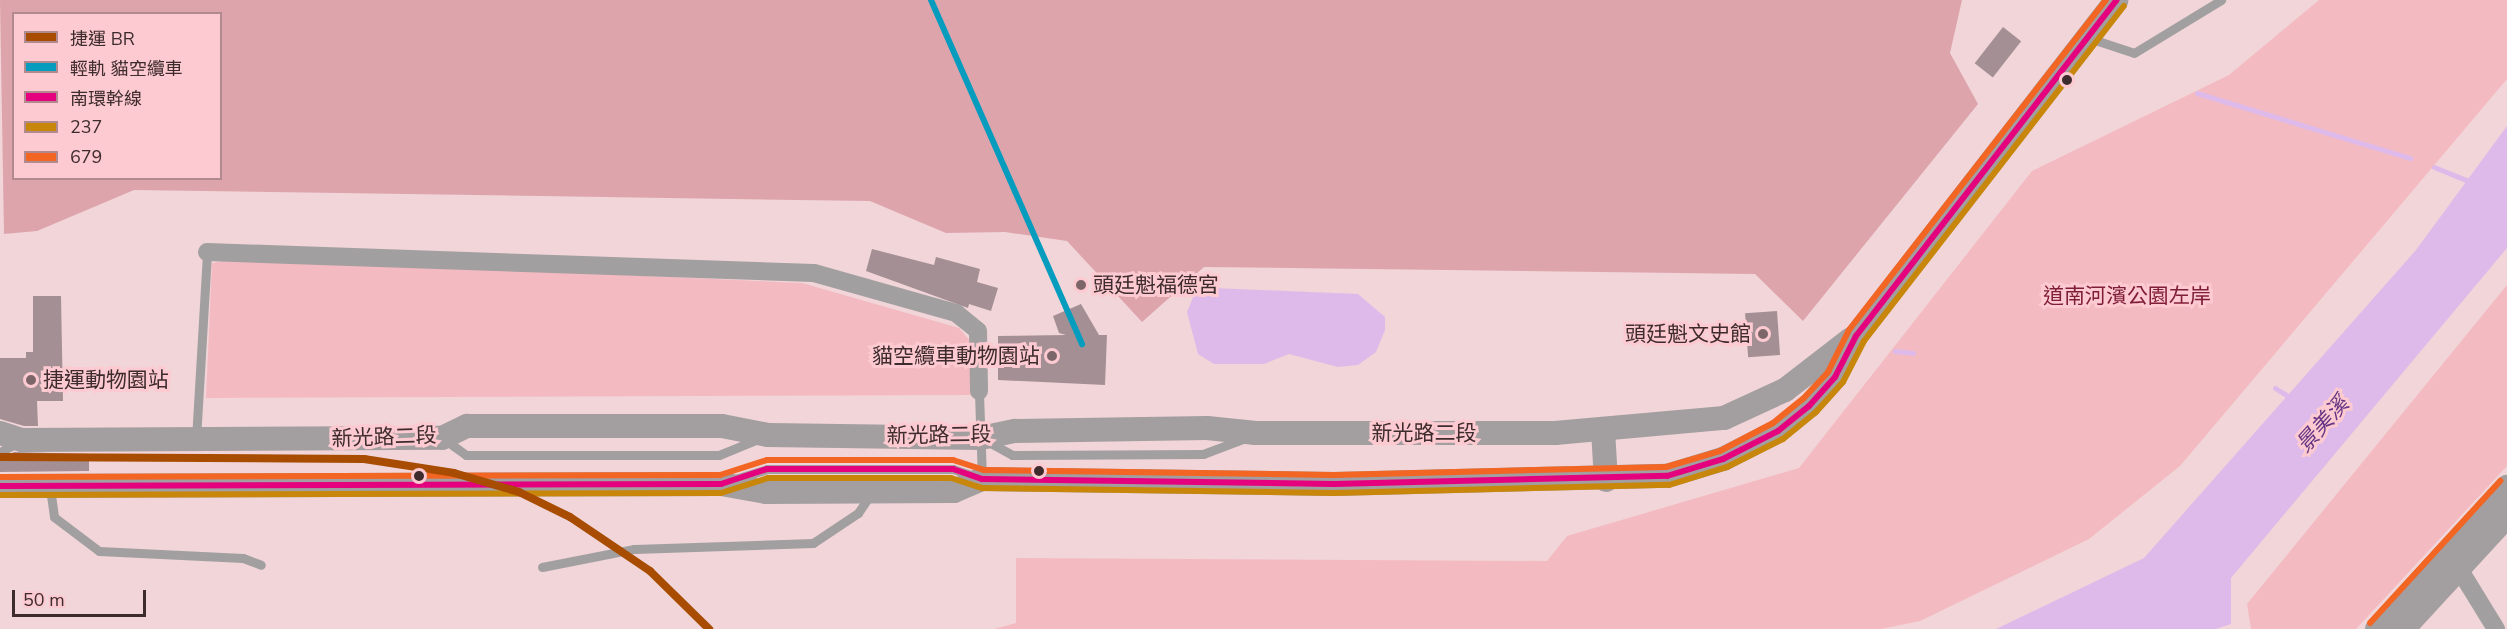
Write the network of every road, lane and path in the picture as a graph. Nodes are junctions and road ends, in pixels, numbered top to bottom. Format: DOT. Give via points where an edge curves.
graph roads {
  1 [pos="2117,0"];
  2 [pos="2221,0"];
  3 [pos="2087,38"];
  4 [pos="207,252"];
  5 [pos="1856,336"];
  6 [pos="980,391"];
  7 [pos="1603,430"];
  8 [pos="11,437"];
  9 [pos="981,438"];
  10 [pos="196,440"];
  11 [pos="0,452"];
  12 [pos="982,479"];
  13 [pos="1606,480"];
  14 [pos="721,484"];
  15 [pos="0,486"];
  16 [pos="50,486"];
  17 [pos="2507,487"];
  18 [pos="873,491"];
  19 [pos="2507,516"];
  20 [pos="2453,560"];
  21 [pos="261,565"];
  22 [pos="542,567"];
  23 [pos="2410,626"];
  24 [pos="2377,629"];
  25 [pos="2496,629"];
  1 -- 3 [label="street, 新光路二段"];
  2 -- 3 [label="lane" via="2134,53"];
  3 -- 5 [label="street, 新光路二段"];
  4 -- 6 [label="street" via="814,273 956,313 978,332"];
  4 -- 10 [label="lane"];
  5 -- 7 [label="street, 新光路二段" via="1756,407 1686,425"];
  5 -- 13 [label="street, 新光路二段" via="1835,377 1778,431 1723,459 1667,476"];
  6 -- 9 [label="lane"];
  7 -- 9 [label="street, 新光路二段" via="1256,433 1207,428 1015,431"];
  7 -- 13 [label="street"];
  8 -- 10 [label="street, 新光路二段"];
  8 -- 11 [label="lane"];
  9 -- 10 [label="street, 新光路二段" via="768,435 722,426 467,426 442,438"];
  9 -- 12 [label="lane"];
  12 -- 13 [label="street, 新光路二段" via="1334,484"];
  12 -- 14 [label="lane" via="953,468 767,469"];
  12 -- 18 [label="street, 新光路二段" via="954,491"];
  14 -- 16 [label="street, 新光路二段"];
  14 -- 18 [label="street, 新光路二段" via="766,492"];
  15 -- 16 [label="street, 新光路二段"];
  16 -- 21 [label="lane" via="54,517 99,551 243,558"];
  17 -- 20 [label="street"];
  18 -- 22 [label="lane" via="858,513 813,543 634,549"];
  19 -- 20 [label="street"];
  20 -- 23 [label="street"];
  20 -- 24 [label="street"];
  20 -- 25 [label="street"];
}
